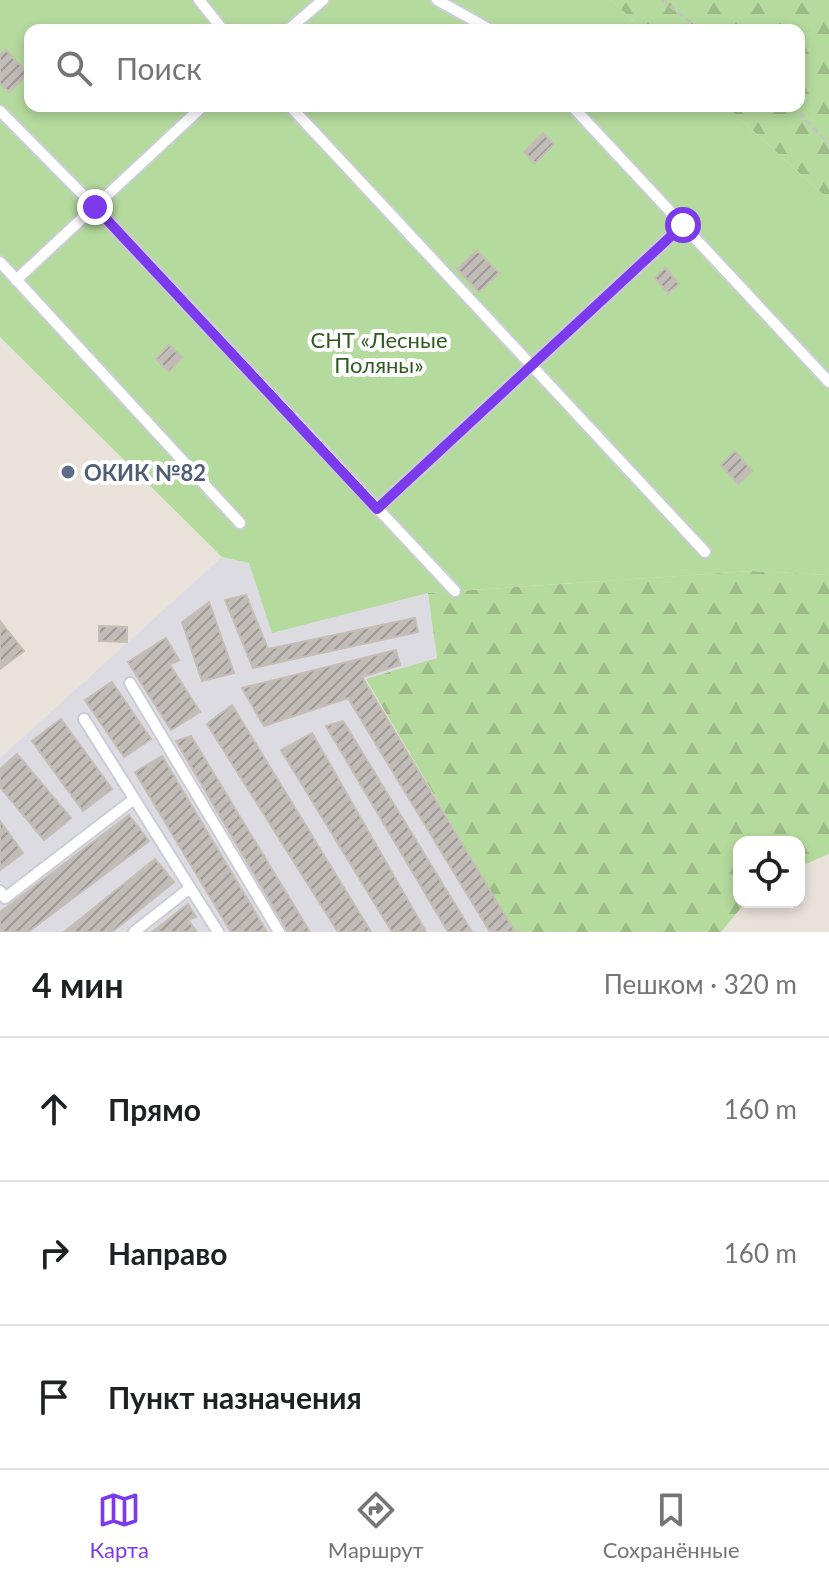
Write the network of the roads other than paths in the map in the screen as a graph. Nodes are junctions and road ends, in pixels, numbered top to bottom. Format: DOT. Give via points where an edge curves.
graph roads {
  1 [pos="199,0"];
  2 [pos="323,0"];
  3 [pos="437,0"];
  4 [pos="218,24"];
  5 [pos="295,24"];
  6 [pos="480,24"];
  7 [pos="0,111"];
  8 [pos="197,112"];
  9 [pos="296,112"];
  10 [pos="578,112"];
  11 [pos="95,207"];
  12 [pos="683,225"];
  13 [pos="0,262"];
  14 [pos="16,280"];
  15 [pos="532,366"];
  16 [pos="829,382"];
  17 [pos="377,509"];
  18 [pos="240,523"];
  19 [pos="705,552"];
  20 [pos="455,591"];
  21 [pos="130,683"];
  22 [pos="84,719"];
  23 [pos="134,799"];
  24 [pos="190,888"];
  25 [pos="0,891"];
  26 [pos="134,932"];
  27 [pos="218,932"];
  28 [pos="279,932"];
  1 -- 4 [label="lane"];
  2 -- 5 [label="lane"];
  3 -- 6 [label="lane"];
  7 -- 11 [label="lane"];
  8 -- 11 [label="lane"];
  9 -- 15 [label="lane"];
  10 -- 12 [label="lane"];
  11 -- 14 [label="lane"];
  11 -- 17 [label="lane"];
  12 -- 15 [label="lane"];
  12 -- 16 [label="lane"];
  13 -- 14 [label="lane"];
  14 -- 18 [label="lane"];
  15 -- 17 [label="lane"];
  15 -- 19 [label="lane"];
  17 -- 20 [label="lane"];
  21 -- 28 [label="lane"];
  22 -- 23 [label="lane"];
  23 -- 24 [label="lane"];
  23 -- 25 [label="lane" via="5,898"];
  24 -- 26 [label="lane"];
  24 -- 27 [label="lane"];
}
